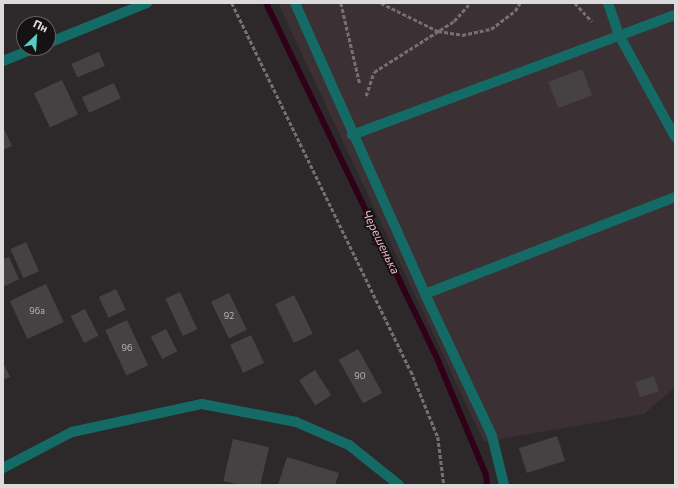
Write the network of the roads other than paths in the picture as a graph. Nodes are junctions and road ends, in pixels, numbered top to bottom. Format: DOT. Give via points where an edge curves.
graph roads {
  1 [pos="147,3"];
  2 [pos="294,3"];
  3 [pos="608,3"];
  4 [pos="675,15"];
  5 [pos="619,35"];
  6 [pos="56,40"];
  7 [pos="16,56"];
  8 [pos="3,61"];
  9 [pos="352,135"];
  10 [pos="675,137"];
  11 [pos="675,197"];
  12 [pos="425,294"];
  13 [pos="3,468"];
  14 [pos="399,485"];
  15 [pos="504,485"];
  1 -- 6 [label="street"];
  2 -- 9 [label="street"];
  3 -- 5 [label="street"];
  4 -- 5 [label="street"];
  5 -- 9 [label="street"];
  5 -- 10 [label="street"];
  7 -- 8 [label="street"];
  9 -- 12 [label="street"];
  11 -- 12 [label="street"];
  12 -- 15 [label="street" via="492,436"];
  13 -- 14 [label="street" via="72,432 202,404 296,422 349,445"];
}
